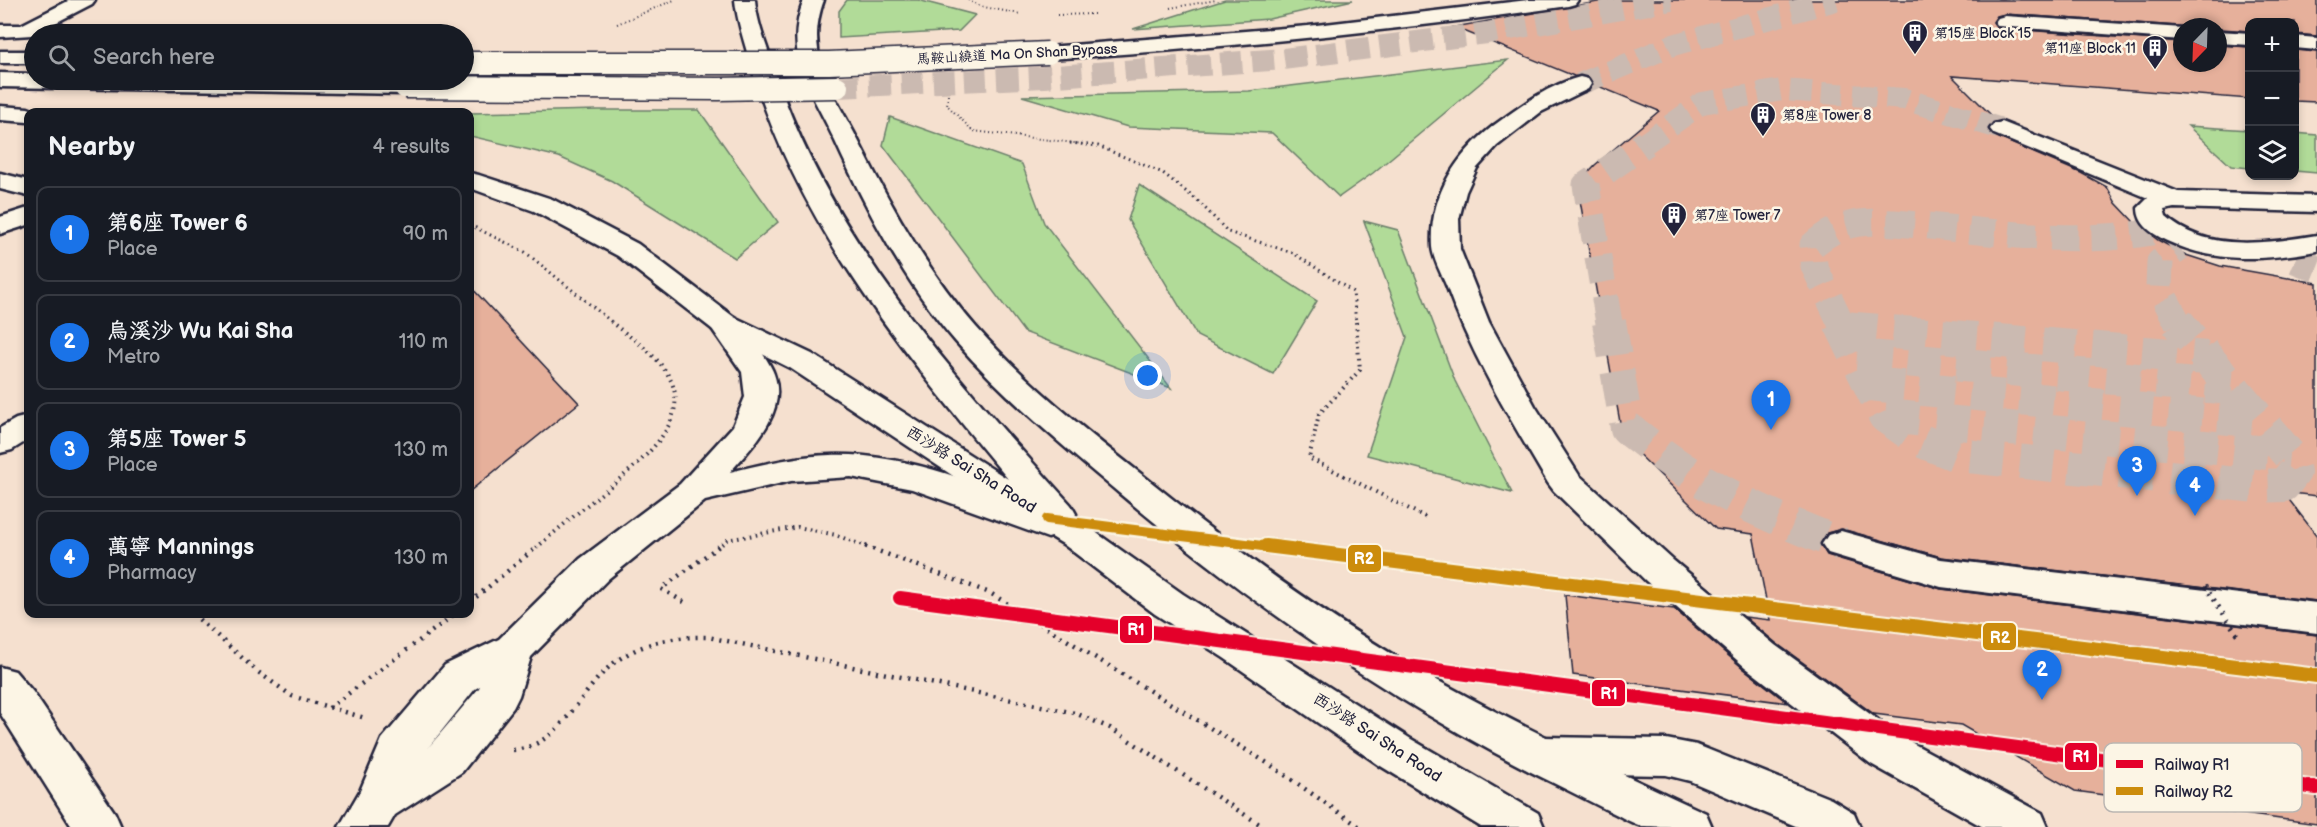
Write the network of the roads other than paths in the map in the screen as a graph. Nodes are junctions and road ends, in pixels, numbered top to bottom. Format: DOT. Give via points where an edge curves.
graph roads {
  1 [pos="85,0"];
  2 [pos="745,0"];
  3 [pos="814,0"];
  4 [pos="1413,0"];
  5 [pos="1568,0"];
  6 [pos="2005,22"];
  7 [pos="39,24"];
  8 [pos="1363,28"];
  9 [pos="0,31"];
  10 [pos="24,31"];
  11 [pos="2173,33"];
  12 [pos="2227,38"];
  13 [pos="2245,39"];
  14 [pos="2299,42"];
  15 [pos="2317,44"];
  16 [pos="0,57"];
  17 [pos="24,57"];
  18 [pos="474,63"];
  19 [pos="0,80"];
  20 [pos="24,80"];
  21 [pos="1580,84"];
  22 [pos="474,87"];
  23 [pos="837,87"];
  24 [pos="0,113"];
  25 [pos="24,115"];
  26 [pos="2002,129"];
  27 [pos="0,181"];
  28 [pos="474,181"];
  29 [pos="24,187"];
  30 [pos="2174,200"];
  31 [pos="2317,204"];
  32 [pos="24,217"];
  33 [pos="0,226"];
  34 [pos="2317,243"];
  35 [pos="723,323"];
  36 [pos="24,428"];
  37 [pos="0,442"];
  38 [pos="693,492"];
  39 [pos="1076,535"];
  40 [pos="1841,543"];
  41 [pos="2317,618"];
  42 [pos="513,650"];
  43 [pos="0,683"];
  44 [pos="1542,755"];
  45 [pos="371,814"];
  46 [pos="99,827"];
  47 [pos="1521,827"];
  48 [pos="1689,827"];
  49 [pos="1837,827"];
  50 [pos="2025,827"];
  1 -- 7 [label="main road"];
  2 -- 39 [label="main road" via="776,113 837,229 883,301 934,368"];
  3 -- 44 [label="main road" via="805,38 808,62 859,168 918,270 992,361 1055,421 1231,565 1389,672"];
  4 -- 8 [label="main road"];
  5 -- 8 [label="main road, 馬鞍山繞道 Ma On Shan Bypass"];
  6 -- 11 [label="main road"];
  8 -- 18 [label="main road, 馬鞍山繞道 Ma On Shan Bypass, bridge" via="1271,38 844,62"];
  9 -- 10 [label="main road"];
  12 -- 13 [label="main road"];
  14 -- 15 [label="main road"];
  16 -- 17 [label="main road"];
  19 -- 20 [label="main road, bridge"];
  21 -- 50 [label="main road" via="1533,107 1489,141 1466,165 1446,219 1446,249 1474,322 1519,406 1566,483 1660,571 1760,656 1887,751"];
  22 -- 23 [label="main road, bridge"];
  24 -- 25 [label="main road"];
  26 -- 30 [label="main road"];
  27 -- 29 [label="main road"];
  28 -- 35 [label="main road, 西沙路 Sai Sha Road" via="543,205 619,244"];
  30 -- 31 [label="main road"];
  30 -- 34 [label="main road" via="2151,208 2153,218 2173,238 2238,253 2283,255"];
  32 -- 33 [label="main road"];
  35 -- 38 [label="main road" via="758,372 761,397 747,431"];
  35 -- 39 [label="main road, 西沙路 Sai Sha Road" via="801,361"];
  36 -- 37 [label="main road"];
  38 -- 39 [label="main road" via="798,469 850,465 877,468"];
  38 -- 42 [label="main road" via="594,569"];
  39 -- 47 [label="main road, 西沙路 Sai Sha Road" via="1169,604 1395,752"];
  40 -- 41 [label="main road" via="1941,573"];
  42 -- 45 [label="main road" via="498,696 446,759"];
  42 -- 45 [label="main road" via="460,677 398,752"];
  43 -- 46 [label="main road"];
  44 -- 48 [label="main road"];
  44 -- 49 [label="main road" via="1666,757 1697,764 1815,813"];
}
